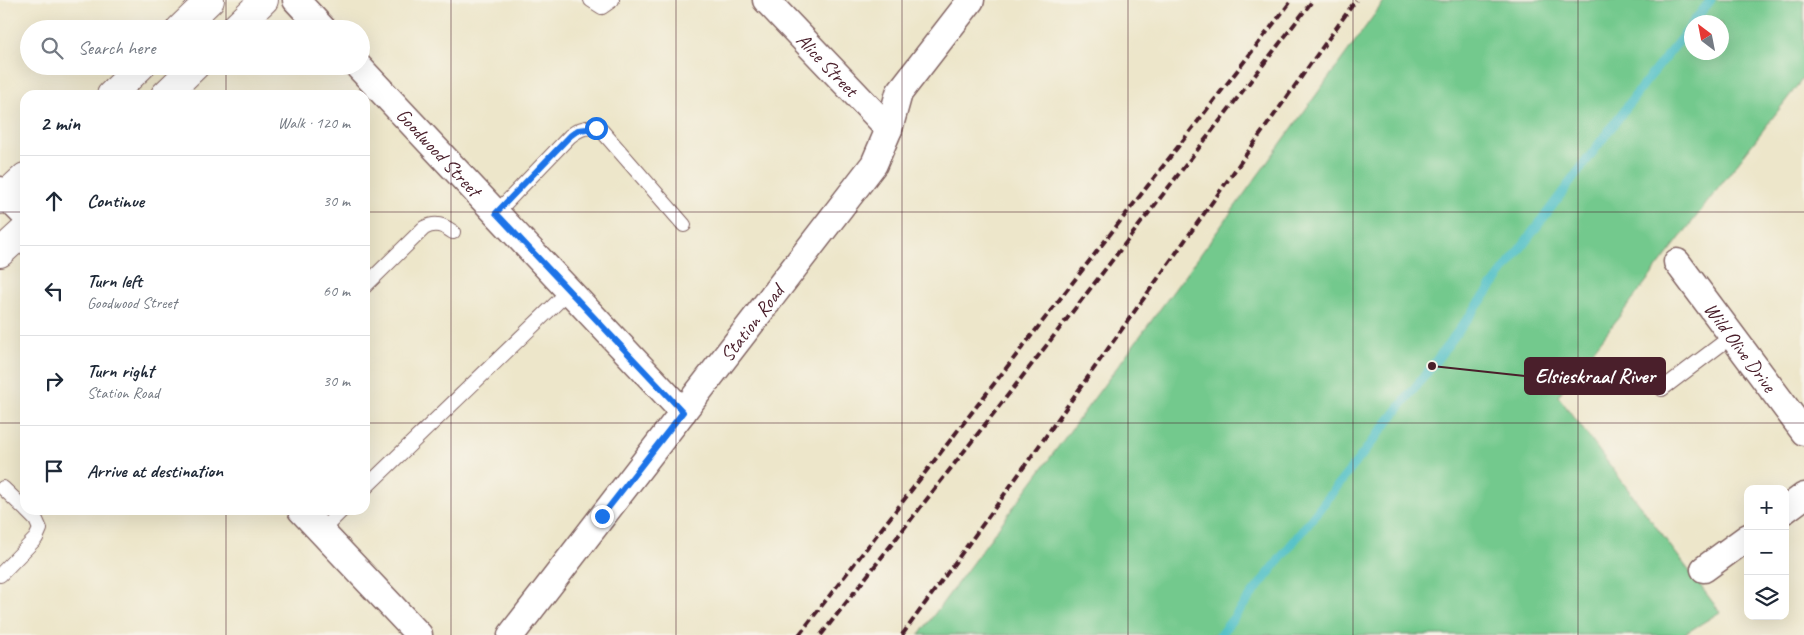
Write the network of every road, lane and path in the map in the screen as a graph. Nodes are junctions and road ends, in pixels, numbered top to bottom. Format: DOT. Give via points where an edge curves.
graph roads {
  1 [pos="210,0"];
  2 [pos="264,0"];
  3 [pos="296,0"];
  4 [pos="591,0"];
  5 [pos="612,0"];
  6 [pos="766,0"];
  7 [pos="971,0"];
  8 [pos="189,20"];
  9 [pos="243,20"];
  10 [pos="315,20"];
  11 [pos="132,75"];
  12 [pos="186,75"];
  13 [pos="366,75"];
  14 [pos="116,90"];
  15 [pos="170,90"];
  16 [pos="889,129"];
  17 [pos="20,181"];
  18 [pos="2,195"];
  19 [pos="20,211"];
  20 [pos="496,213"];
  21 [pos="684,225"];
  22 [pos="453,232"];
  23 [pos="20,235"];
  24 [pos="0,253"];
  25 [pos="1677,262"];
  26 [pos="370,281"];
  27 [pos="569,291"];
  28 [pos="1732,336"];
  29 [pos="1662,389"];
  30 [pos="683,412"];
  31 [pos="1804,432"];
  32 [pos="370,483"];
  33 [pos="3,488"];
  34 [pos="1804,496"];
  35 [pos="20,505"];
  36 [pos="1789,507"];
  37 [pos="30,515"];
  38 [pos="306,515"];
  39 [pos="337,515"];
  40 [pos="321,531"];
  41 [pos="1744,540"];
  42 [pos="1704,569"];
  43 [pos="0,575"];
  44 [pos="419,635"];
  45 [pos="510,635"];
  1 -- 8 [label="main road"];
  2 -- 9 [label="main road"];
  3 -- 10 [label="street"];
  4 -- 5 [label="lane" via="602,7"];
  6 -- 16 [label="street, Alice Street"];
  7 -- 16 [label="street, Station Road" via="899,93"];
  11 -- 14 [label="main road"];
  12 -- 15 [label="main road"];
  13 -- 20 [label="street, Goodwood Street"];
  16 -- 30 [label="street, Station Road" via="874,164"];
  17 -- 18 [label="main road"];
  18 -- 19 [label="street"];
  20 -- 21 [label="lane" via="570,136 578,130 596,128"];
  20 -- 27 [label="street, Goodwood Street"];
  22 -- 26 [label="lane" via="441,224 424,228"];
  23 -- 24 [label="main road"];
  25 -- 28 [label="street, Wild Olive Drive"];
  27 -- 30 [label="street, Goodwood Street"];
  27 -- 32 [label="lane"];
  28 -- 29 [label="lane"];
  28 -- 31 [label="street, Wild Olive Drive"];
  30 -- 45 [label="street, Station Road"];
  33 -- 35 [label="lane"];
  34 -- 36 [label="street"];
  37 -- 43 [label="lane" via="40,529 36,538"];
  38 -- 40 [label="street"];
  39 -- 40 [label="lane"];
  40 -- 44 [label="street"];
  41 -- 42 [label="street"];
}
